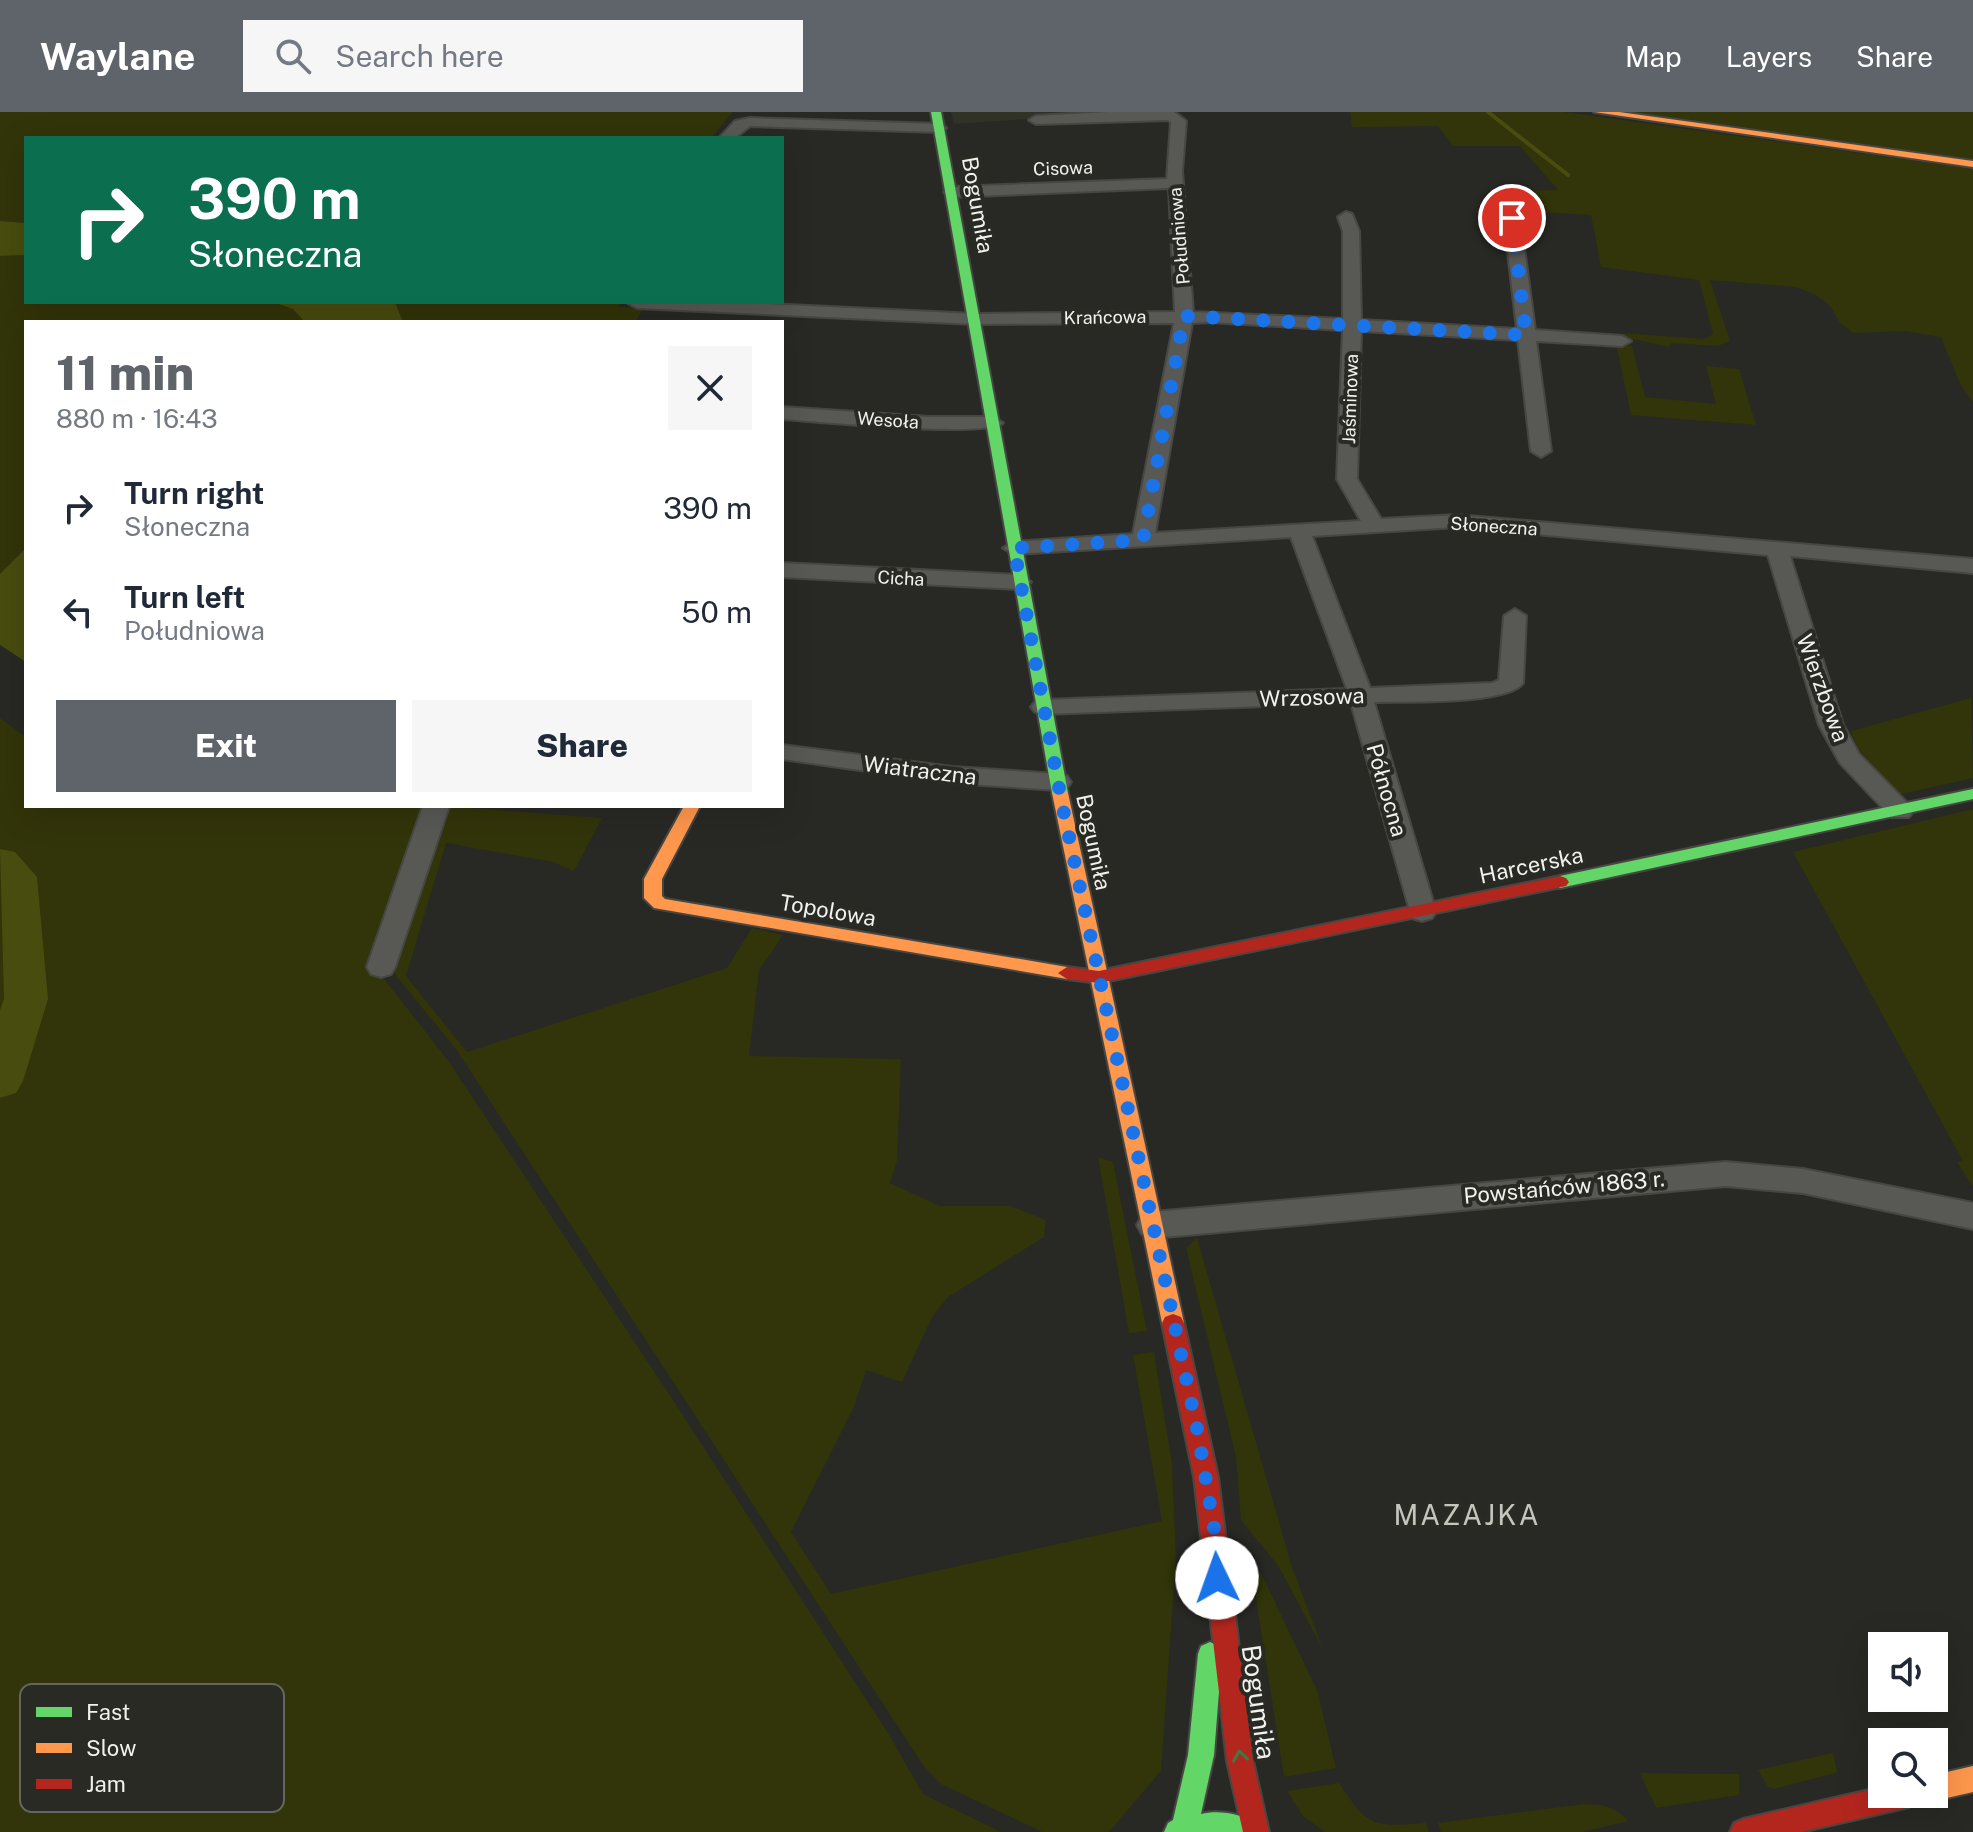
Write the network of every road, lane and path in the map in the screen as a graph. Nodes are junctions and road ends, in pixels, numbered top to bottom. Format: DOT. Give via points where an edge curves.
graph roads {
  1 [pos="1599,112"];
  2 [pos="938,120"];
  3 [pos="1036,120"];
  4 [pos="729,136"];
  5 [pos="1973,164"];
  6 [pos="1176,183"];
  7 [pos="952,192"];
  8 [pos="1346,217"];
  9 [pos="1512,218"];
  10 [pos="677,304"];
  11 [pos="1184,316"];
  12 [pos="975,319"];
  13 [pos="1352,325"];
  14 [pos="1526,335"];
  15 [pos="1622,341"];
  16 [pos="784,413"];
  17 [pos="993,423"];
  18 [pos="1541,451"];
  19 [pos="1375,526"];
  20 [pos="1300,532"];
  21 [pos="1143,540"];
  22 [pos="1014,548"];
  23 [pos="1777,549"];
  24 [pos="1973,566"];
  25 [pos="784,570"];
  26 [pos="1020,582"];
  27 [pos="1515,616"];
  28 [pos="1359,695"];
  29 [pos="1043,707"];
  30 [pos="784,752"];
  31 [pos="1058,782"];
  32 [pos="1973,794"];
  33 [pos="435,808"];
  34 [pos="691,808"];
  35 [pos="1900,811"];
  36 [pos="1422,912"];
  37 [pos="381,967"];
  38 [pos="1099,977"];
  39 [pos="1973,1216"];
  40 [pos="1153,1225"];
  41 [pos="1217,1578"];
  42 [pos="1973,1779"];
  43 [pos="1948,1785"];
  44 [pos="1868,1803"];
  45 [pos="1180,1830"];
  46 [pos="1254,1832"];
  47 [pos="1743,1832"];
  1 -- 5 [label="street"];
  2 -- 4 [label="street" via="750,122"];
  2 -- 7 [label="street, Bogumiła"];
  3 -- 6 [label="street, Południowa" via="1157,114 1177,118"];
  6 -- 7 [label="street, Cisowa"];
  6 -- 11 [label="street, Południowa"];
  7 -- 12 [label="street, Bogumiła"];
  8 -- 13 [label="street, Jaśminowa" via="1351,231"];
  9 -- 14 [label="street"];
  10 -- 12 [label="street, Krańcowa"];
  11 -- 12 [label="street, Krańcowa"];
  11 -- 13 [label="street, Krańcowa"];
  11 -- 21 [label="street, Południowa"];
  12 -- 17 [label="street, Bogumiła"];
  13 -- 14 [label="street, Krańcowa"];
  13 -- 19 [label="street, Jaśminowa" via="1347,479"];
  14 -- 15 [label="street, Krańcowa"];
  14 -- 18 [label="street"];
  16 -- 17 [label="street, Wesoła"];
  17 -- 22 [label="street, Bogumiła"];
  19 -- 20 [label="street, Słoneczna"];
  19 -- 23 [label="street, Słoneczna" via="1457,521"];
  20 -- 21 [label="street, Słoneczna"];
  20 -- 28 [label="street, Północna"];
  21 -- 22 [label="street, Słoneczna"];
  22 -- 26 [label="street, Bogumiła"];
  23 -- 24 [label="street, Słoneczna"];
  23 -- 35 [label="street, Wierzbowa" via="1831,725 1849,758"];
  25 -- 26 [label="street, Cicha"];
  26 -- 29 [label="street, Bogumiła"];
  27 -- 28 [label="street, Wrzosowa" via="1507,687"];
  28 -- 29 [label="street, Wrzosowa"];
  28 -- 36 [label="street, Północna"];
  29 -- 31 [label="street, Bogumiła"];
  30 -- 31 [label="street, Wiatraczna" via="952,775"];
  31 -- 38 [label="street, Bogumiła"];
  32 -- 35 [label="street, Harcerska"];
  33 -- 37 [label="street"];
  34 -- 38 [label="street, Topolowa" via="653,879 653,898 660,904"];
  35 -- 36 [label="street, Harcerska"];
  36 -- 38 [label="street, Harcerska"];
  38 -- 40 [label="street, Bogumiła"];
  39 -- 40 [label="street, Powstańców 1863 r." via="1803,1181 1726,1174"];
  40 -- 41 [label="street, Bogumiła" via="1206,1477"];
  41 -- 45 [label="street, Bogumiła" via="1201,1755"];
  46 -- 41 [label="street, Bogumiła, one-way"];
  42 -- 43 [label="street"];
  44 -- 47 [label="street"];
  45 -- 46 [label="street" via="1220,1824"];
}
